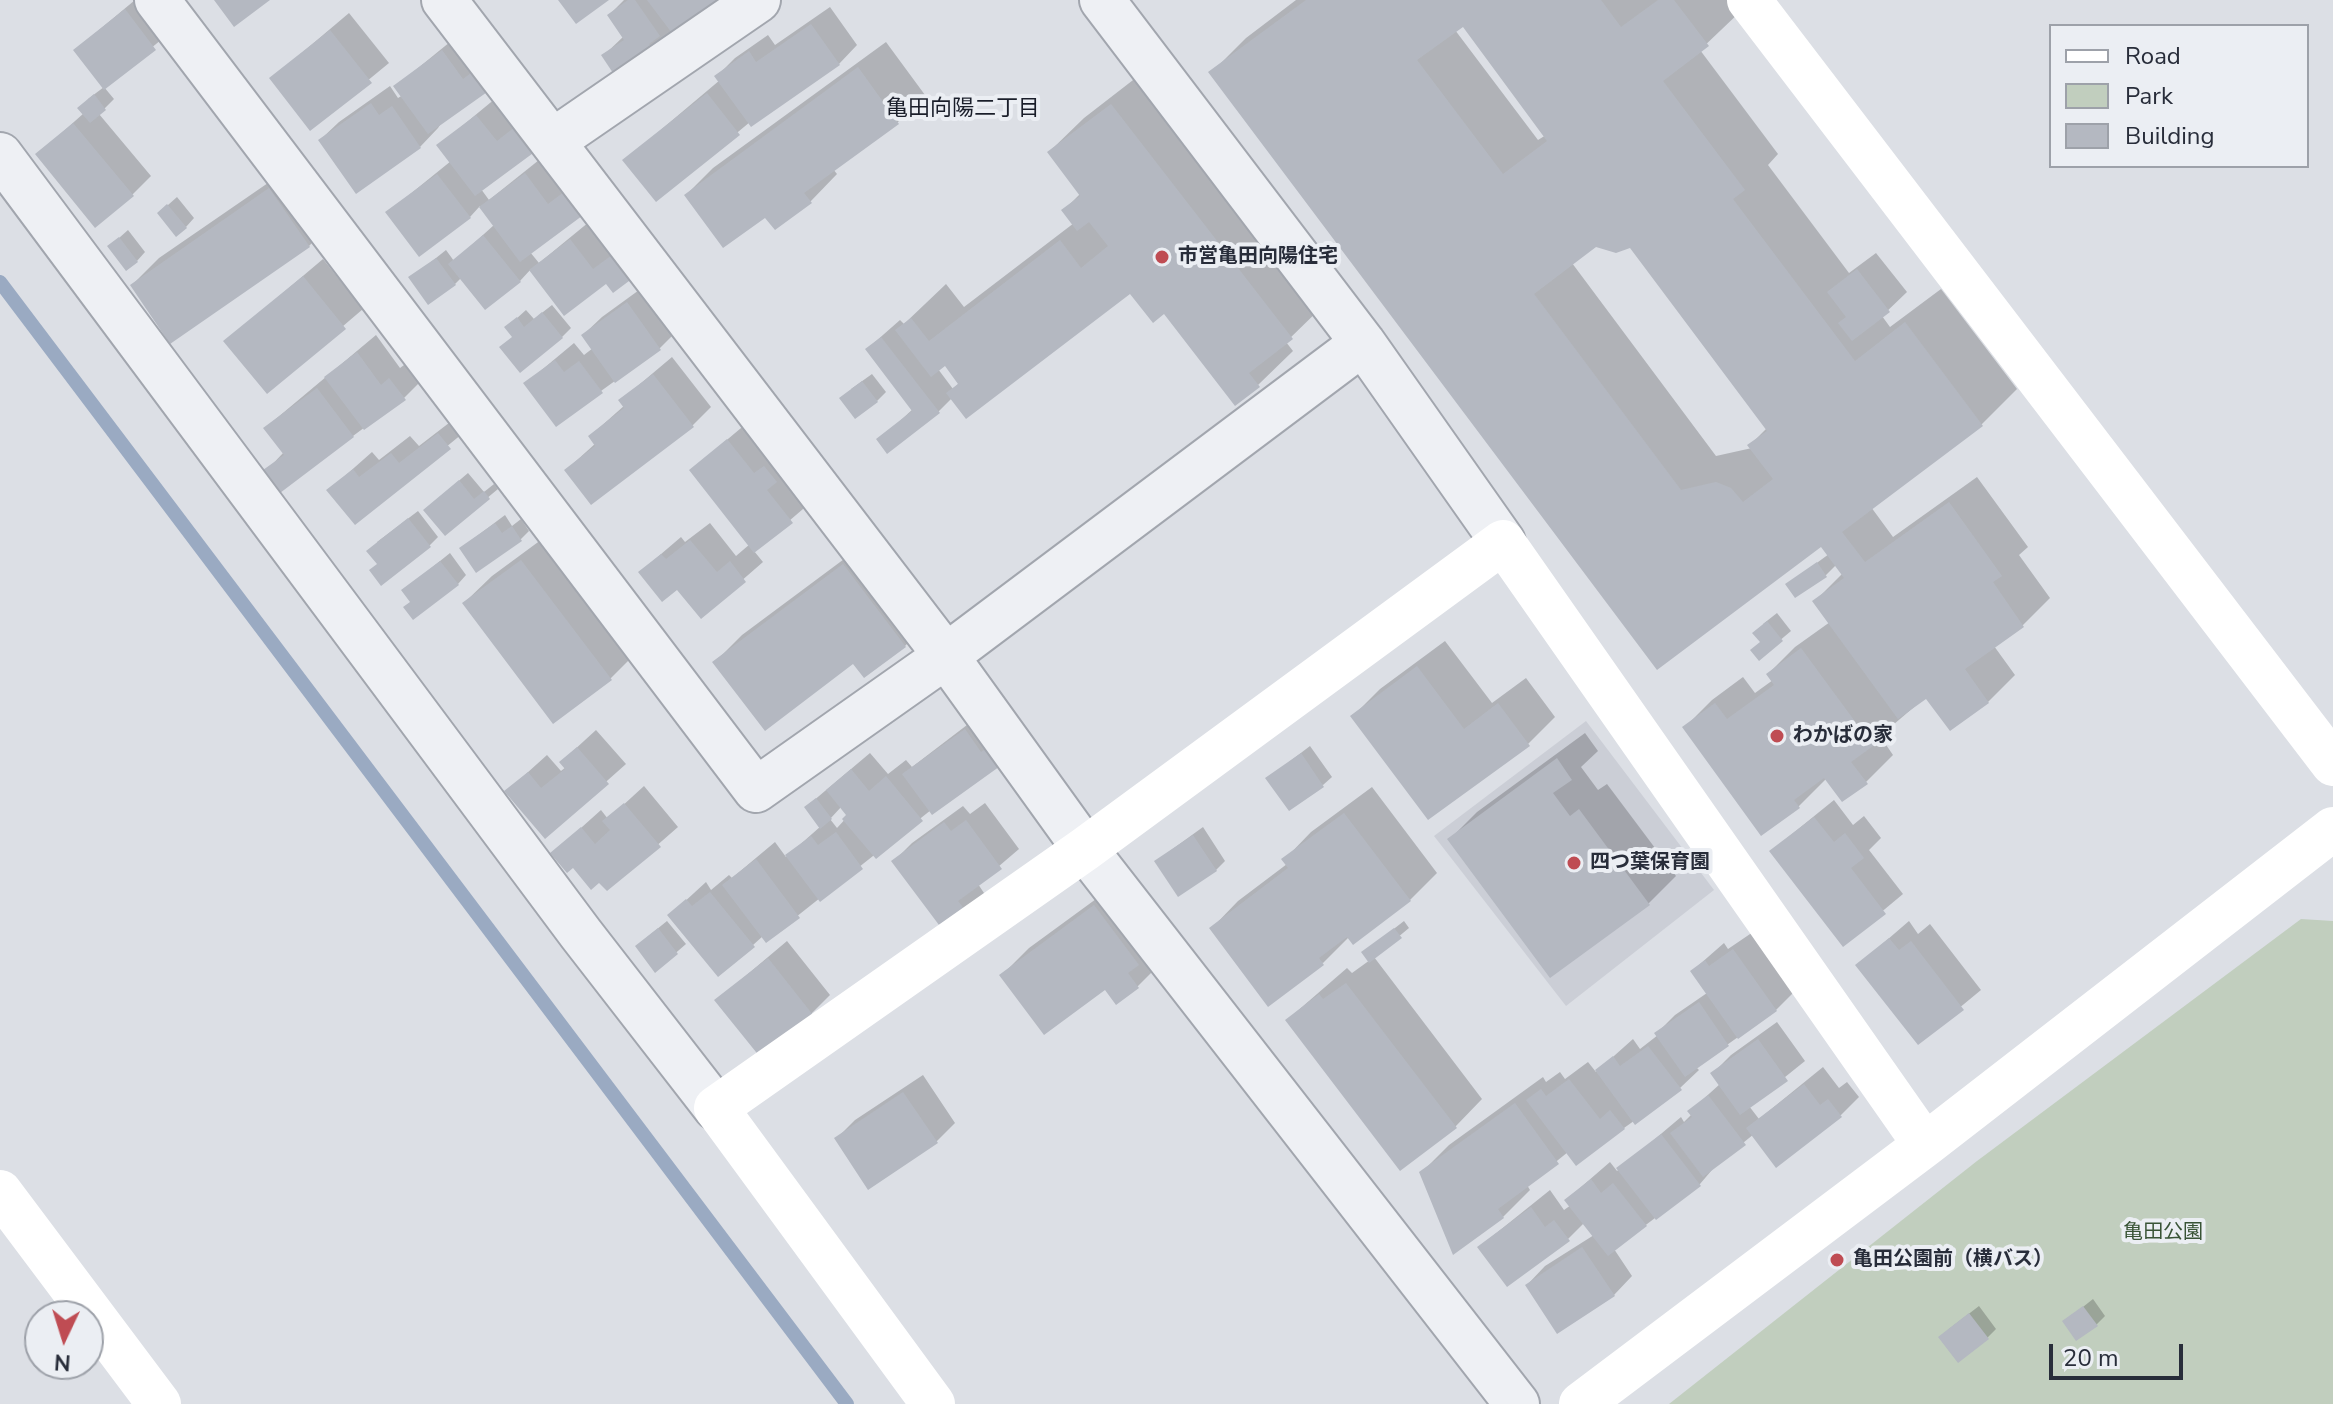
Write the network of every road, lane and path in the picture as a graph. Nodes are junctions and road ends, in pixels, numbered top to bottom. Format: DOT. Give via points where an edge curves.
graph roads {
  1 [pos="157,0"];
  2 [pos="444,0"];
  3 [pos="758,0"];
  4 [pos="1102,0"];
  5 [pos="1749,0"];
  6 [pos="553,141"];
  7 [pos="0,155"];
  8 [pos="1363,343"];
  9 [pos="1503,542"];
  10 [pos="946,656"];
  11 [pos="2333,764"];
  12 [pos="2333,829"];
  13 [pos="1085,849"];
  14 [pos="716,1108"];
  15 [pos="1925,1145"];
  16 [pos="0,1192"];
  17 [pos="159,1404"];
  18 [pos="933,1404"];
  19 [pos="1517,1404"];
  20 [pos="1581,1404"];
  1 -- 10 [label="street" via="756,790"];
  2 -- 6 [label="street"];
  3 -- 6 [label="street"];
  4 -- 8 [label="street"];
  5 -- 11 [label="street"];
  6 -- 10 [label="street"];
  7 -- 14 [label="street"];
  8 -- 9 [label="street"];
  8 -- 10 [label="street"];
  9 -- 13 [label="street"];
  9 -- 15 [label="street"];
  10 -- 13 [label="street"];
  12 -- 15 [label="street"];
  13 -- 14 [label="street"];
  13 -- 19 [label="street"];
  14 -- 18 [label="street"];
  15 -- 20 [label="street"];
  16 -- 17 [label="street"];
}
